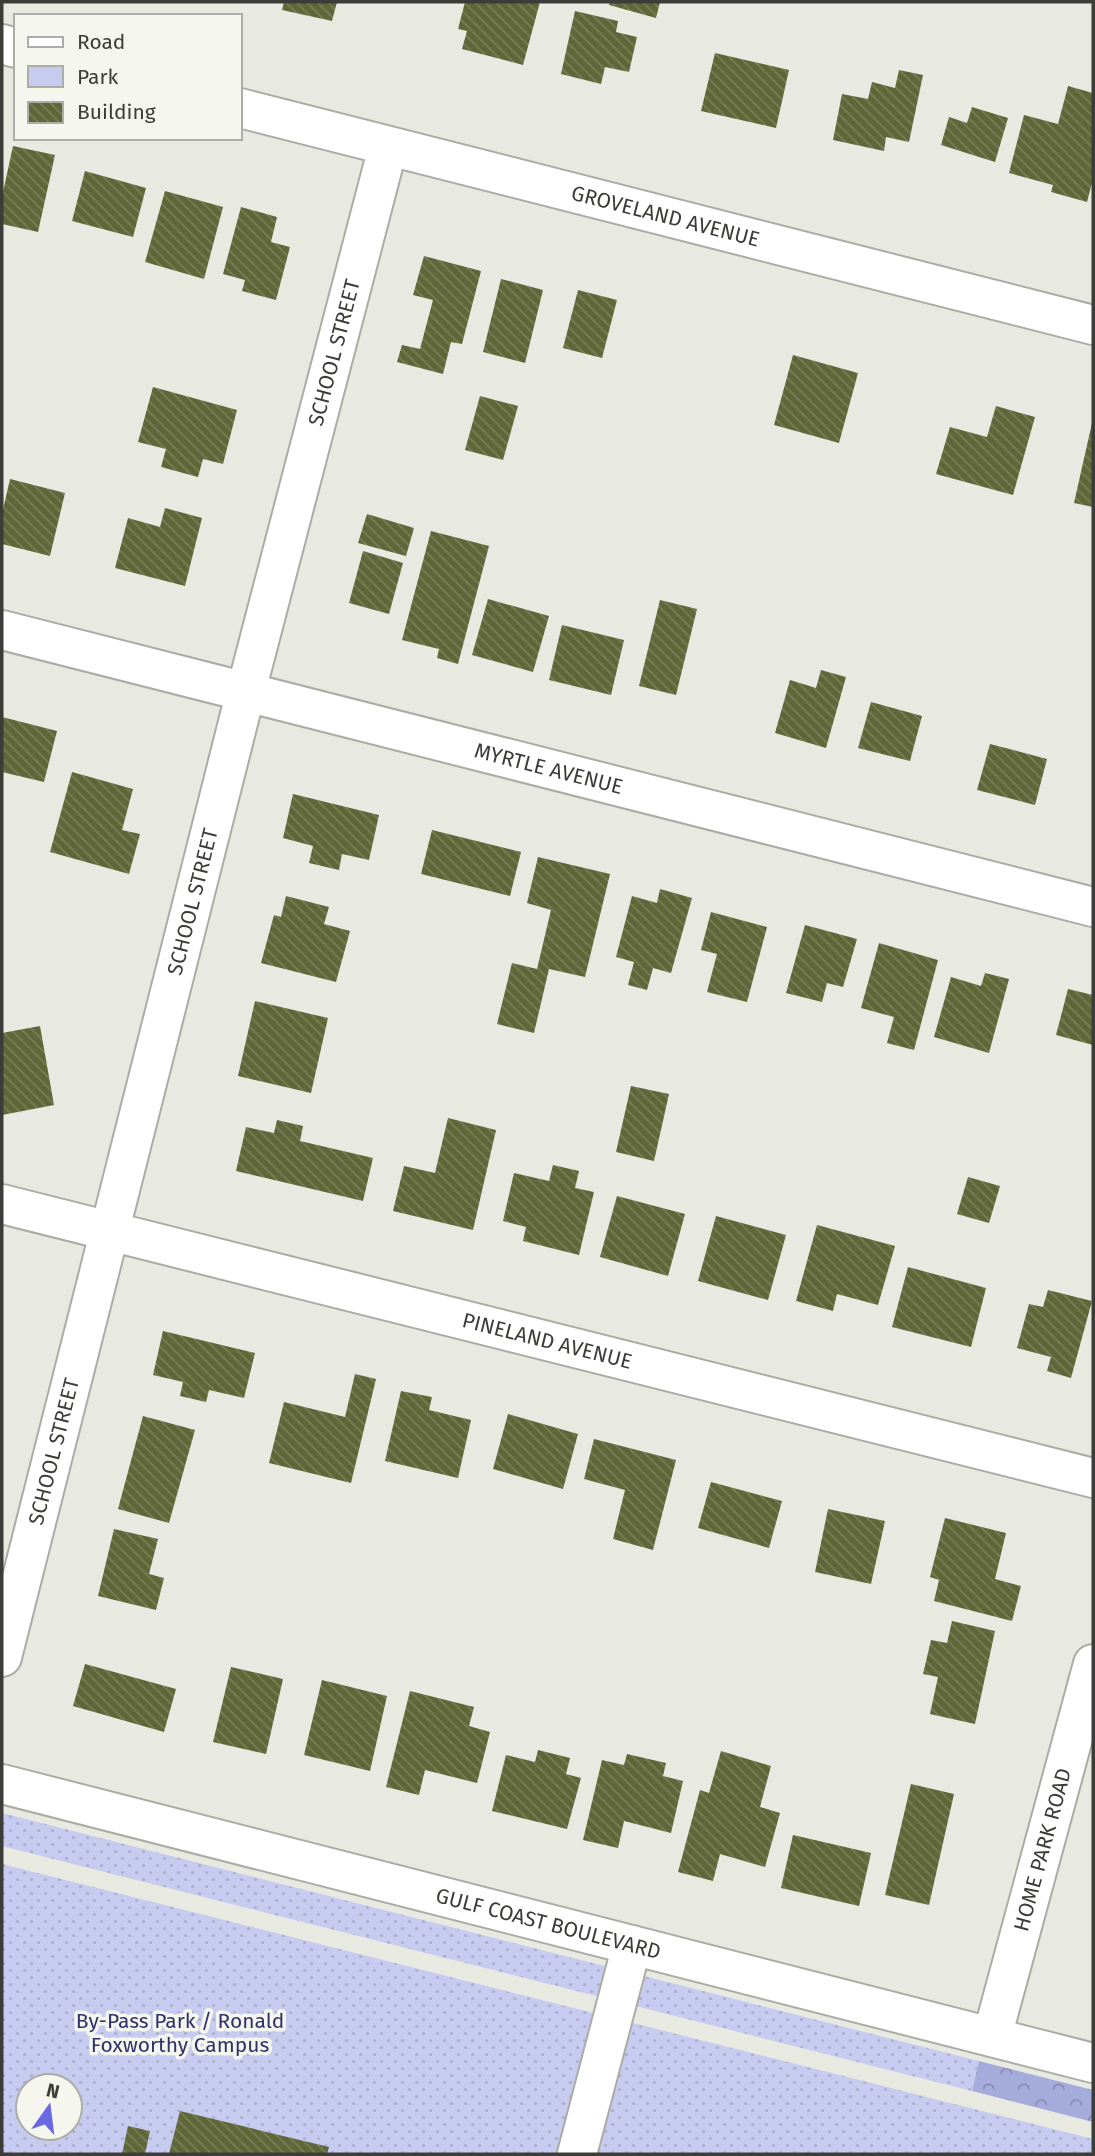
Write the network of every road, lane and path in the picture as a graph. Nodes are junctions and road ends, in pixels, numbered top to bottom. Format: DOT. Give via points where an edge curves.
graph roads {
  1 [pos="242,108"];
  2 [pos="388,147"];
  3 [pos="1093,325"];
  4 [pos="2,631"];
  5 [pos="246,691"];
  6 [pos="1093,907"];
  7 [pos="2,1204"];
  8 [pos="111,1232"];
  9 [pos="1093,1478"];
  10 [pos="2,1657"];
  11 [pos="1093,1664"];
  12 [pos="2,1784"];
  13 [pos="632,1945"];
  14 [pos="992,2037"];
  15 [pos="1093,2063"];
  16 [pos="577,2154"];
  1 -- 2 [label="street, GROVELAND AVENUE"];
  2 -- 3 [label="street, GROVELAND AVENUE"];
  2 -- 5 [label="street, SCHOOL STREET"];
  4 -- 5 [label="street, MYRTLE AVENUE"];
  5 -- 6 [label="street, MYRTLE AVENUE"];
  5 -- 8 [label="street, SCHOOL STREET"];
  7 -- 8 [label="street, PINELAND AVENUE"];
  8 -- 9 [label="street, PINELAND AVENUE"];
  8 -- 10 [label="street, SCHOOL STREET"];
  11 -- 14 [label="street, HOME PARK ROAD"];
  12 -- 13 [label="street, GULF COAST BOULEVARD"];
  13 -- 14 [label="street, GULF COAST BOULEVARD"];
  13 -- 16 [label="street"];
  14 -- 15 [label="street, GULF COAST BOULEVARD"];
}
